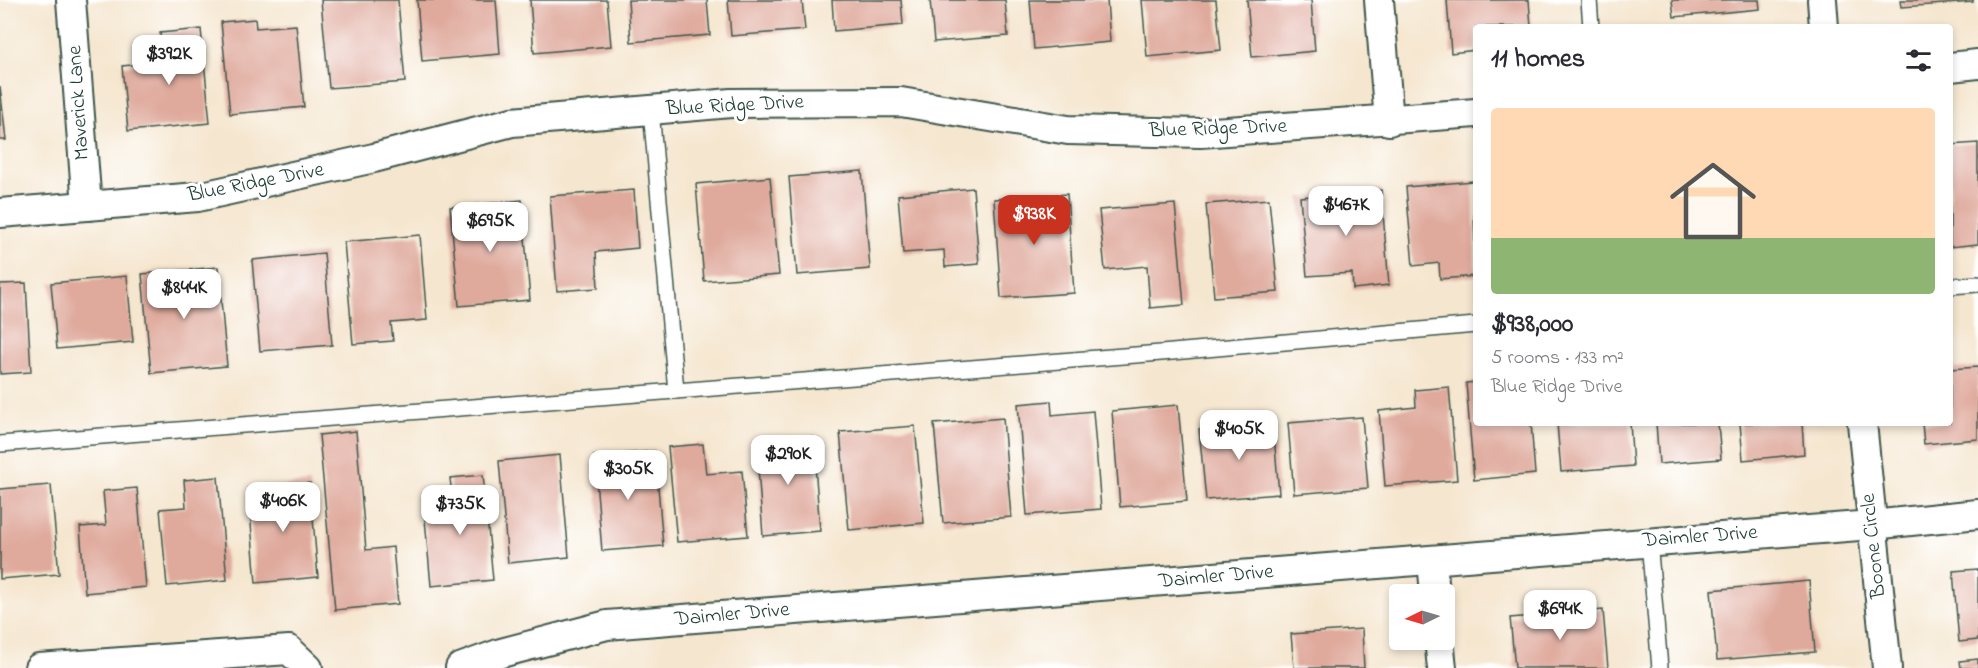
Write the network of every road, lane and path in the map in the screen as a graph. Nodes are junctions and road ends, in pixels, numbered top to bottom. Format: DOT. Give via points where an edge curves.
graph roads {
  1 [pos="71,0"];
  2 [pos="1379,0"];
  3 [pos="1589,0"];
  4 [pos="1822,0"];
  5 [pos="1592,24"];
  6 [pos="1824,24"];
  7 [pos="1978,64"];
  8 [pos="1953,67"];
  9 [pos="651,110"];
  10 [pos="1473,113"];
  11 [pos="1389,121"];
  12 [pos="87,206"];
  13 [pos="0,213"];
  14 [pos="1978,284"];
  15 [pos="1953,286"];
  16 [pos="1473,325"];
  17 [pos="676,391"];
  18 [pos="1862,426"];
  19 [pos="0,444"];
  20 [pos="1978,514"];
  21 [pos="1872,525"];
  22 [pos="1649,541"];
  23 [pos="1432,560"];
  24 [pos="1434,584"];
  25 [pos="1440,650"];
  26 [pos="39,668"];
  27 [pos="308,668"];
  28 [pos="460,668"];
  29 [pos="1442,668"];
  30 [pos="1660,668"];
  31 [pos="1887,668"];
  1 -- 12 [label="street, Maverick Lane"];
  2 -- 11 [label="street"];
  3 -- 5 [label="lane"];
  4 -- 6 [label="street"];
  7 -- 8 [label="street"];
  9 -- 11 [label="street, Blue Ridge Drive" via="731,103 901,102 1068,130 1200,133"];
  9 -- 12 [label="street, Blue Ridge Drive" via="512,122 198,197"];
  9 -- 17 [label="lane"];
  10 -- 11 [label="street, Blue Ridge Drive"];
  12 -- 13 [label="street, Blue Ridge Drive"];
  14 -- 15 [label="lane"];
  16 -- 17 [label="lane"];
  17 -- 19 [label="lane"];
  18 -- 21 [label="street, Boone Circle"];
  20 -- 21 [label="street, Daimler Drive"];
  21 -- 22 [label="street, Daimler Drive"];
  21 -- 31 [label="street, Boone Circle"];
  22 -- 23 [label="street, Daimler Drive"];
  22 -- 30 [label="lane"];
  23 -- 24 [label="street"];
  23 -- 28 [label="street, Daimler Drive" via="608,625"];
  25 -- 29 [label="street"];
  26 -- 27 [label="street" via="289,650"];
}
